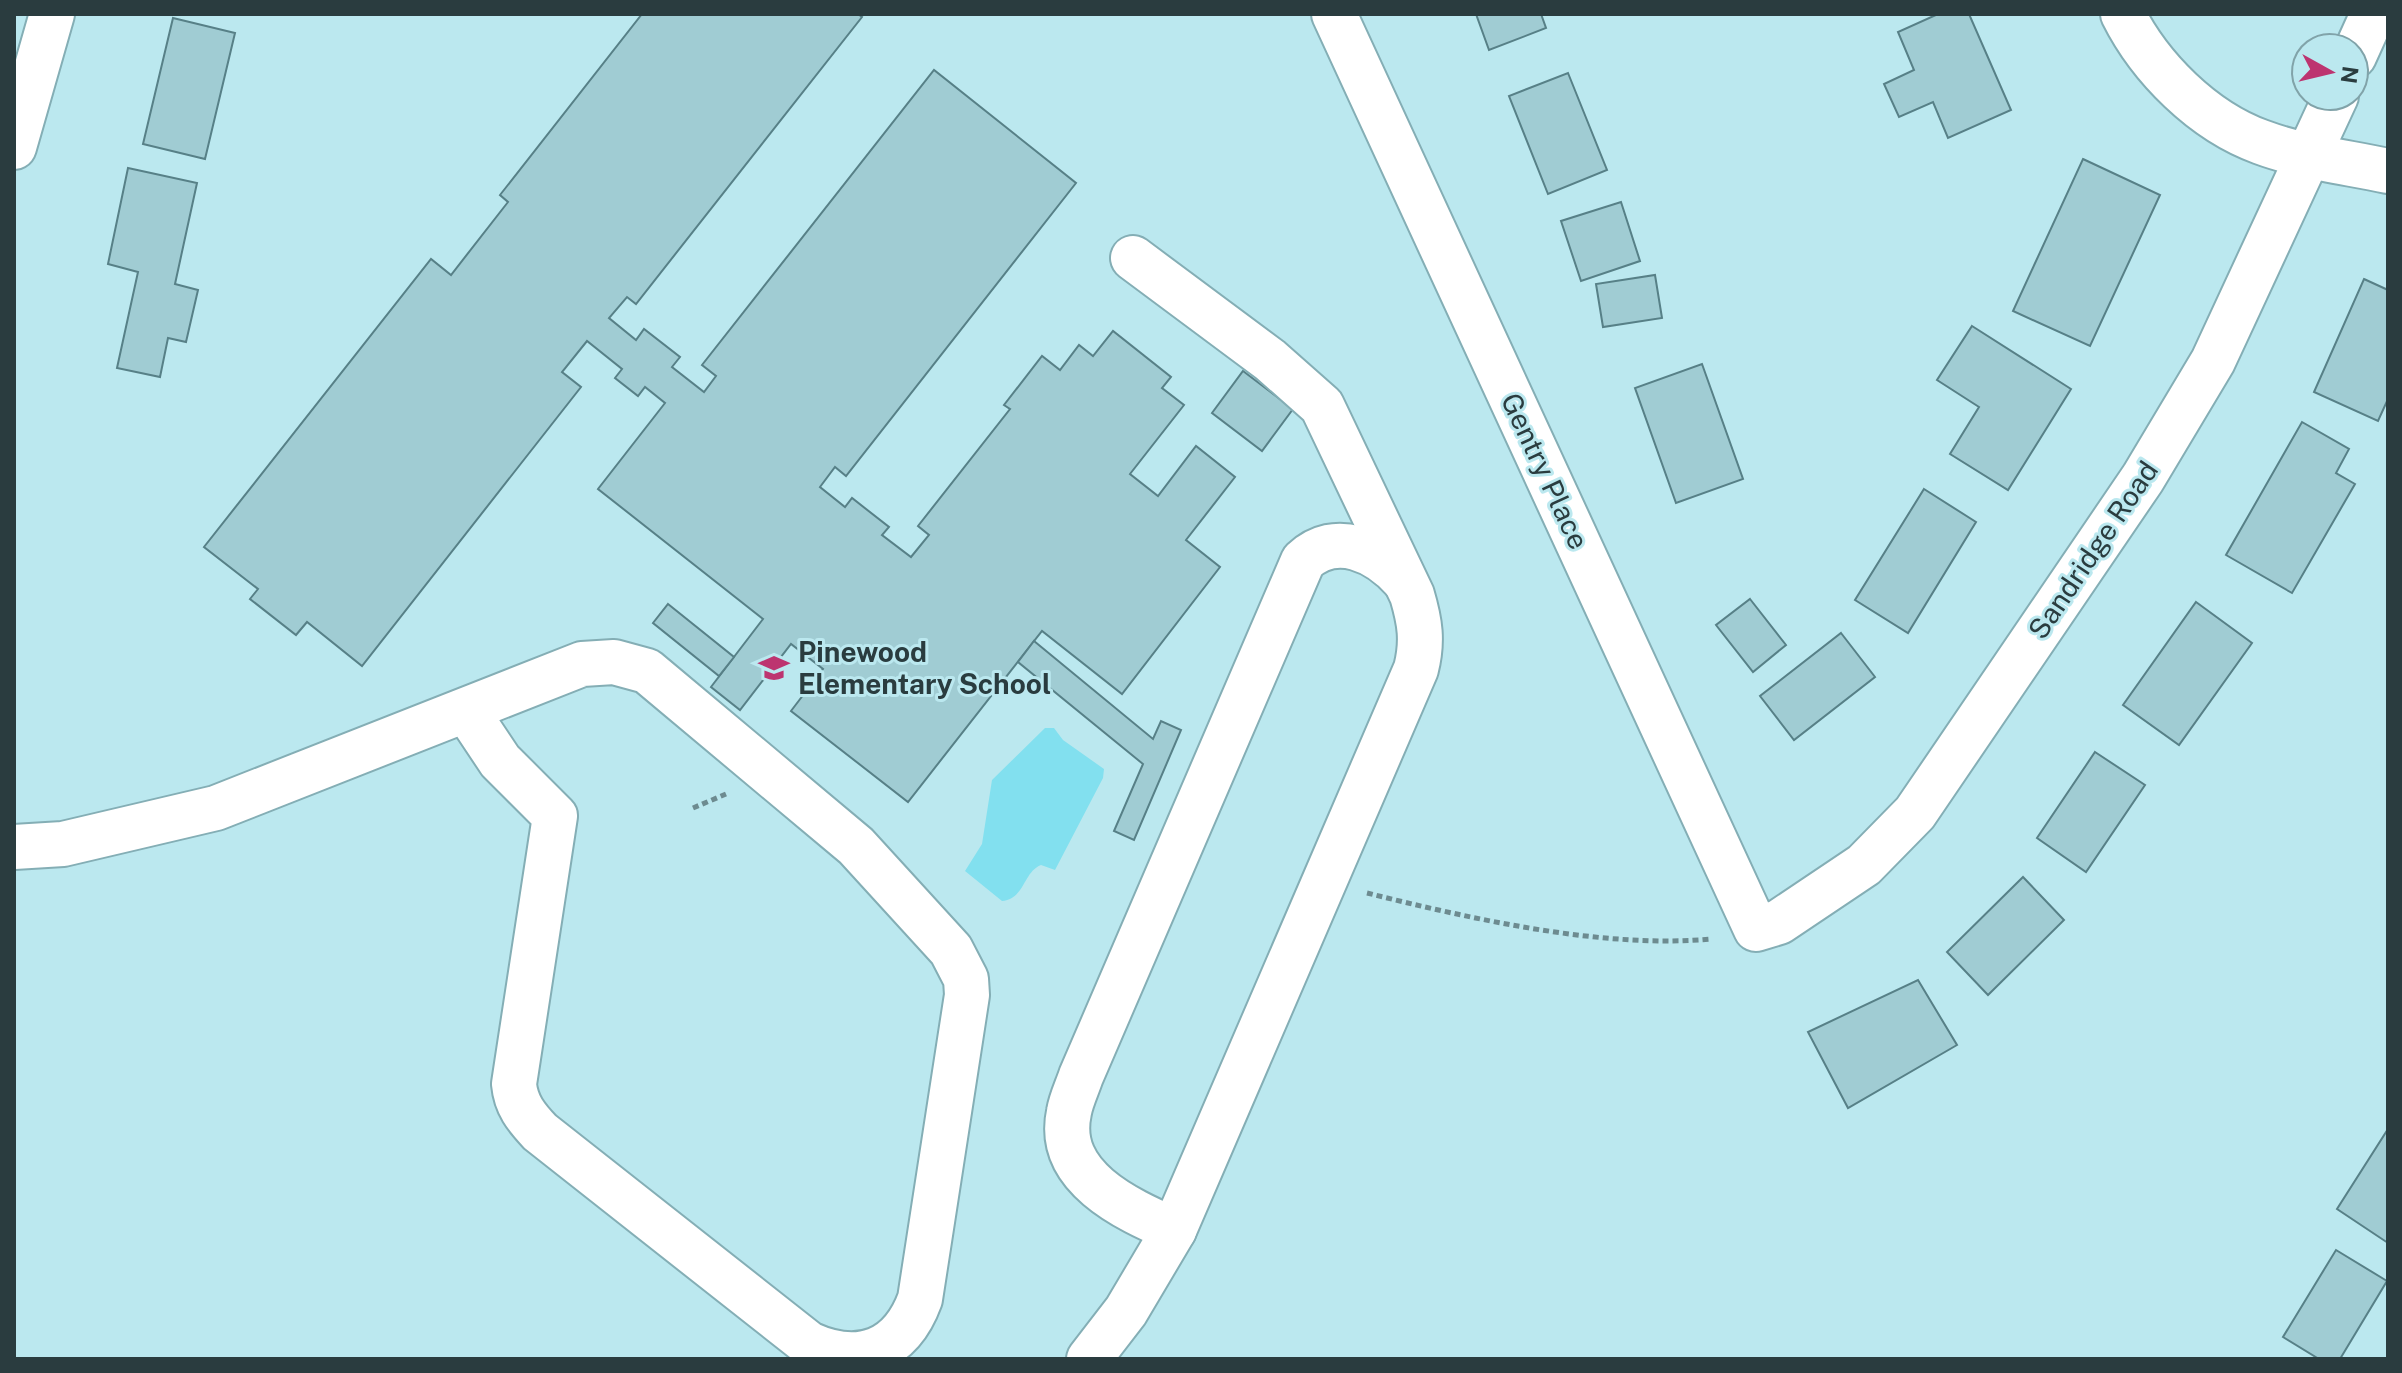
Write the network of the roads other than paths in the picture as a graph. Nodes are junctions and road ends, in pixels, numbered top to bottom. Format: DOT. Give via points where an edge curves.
graph roads {
  1 [pos="52,14"];
  2 [pos="1334,14"];
  3 [pos="2123,14"];
  4 [pos="2329,112"];
  5 [pos="14,147"];
  6 [pos="2309,155"];
  7 [pos="2388,171"];
  8 [pos="1133,258"];
  9 [pos="1344,446"];
  10 [pos="1303,561"];
  11 [pos="1405,580"];
  12 [pos="466,710"];
  13 [pos="14,847"];
  14 [pos="1756,929"];
  15 [pos="1174,1230"];
  16 [pos="1089,1359"];
  1 -- 5 [label="street"];
  2 -- 14 [label="street, Gentry Place"];
  3 -- 6 [label="street" via="2164,74 2210,115 2260,142"];
  4 -- 6 [label="street, Sandridge Road"];
  6 -- 7 [label="street"];
  6 -- 14 [label="street, Sandridge Road" via="2219,349 2166,439 1915,813 1864,865 1779,922"];
  8 -- 9 [label="street" via="1307,391 1322,406"];
  9 -- 10 [label="street" via="1346,473 1338,511 1311,540"];
  9 -- 11 [label="street"];
  10 -- 11 [label="street" via="1320,549 1353,546 1382,558"];
  10 -- 15 [label="street" via="1069,1111 1069,1147 1087,1176 1120,1204"];
  11 -- 15 [label="street" via="1420,622 1416,669"];
  12 -- 12 [label="street" via="500,761 555,816 514,1084 525,1115 809,1344 856,1354 888,1345 913,1318 922,1287 967,995 966,979 951,950 856,846 647,671 614,662 582,664"];
  12 -- 13 [label="street" via="216,808 78,841"];
  15 -- 16 [label="street" via="1126,1311"];
}
